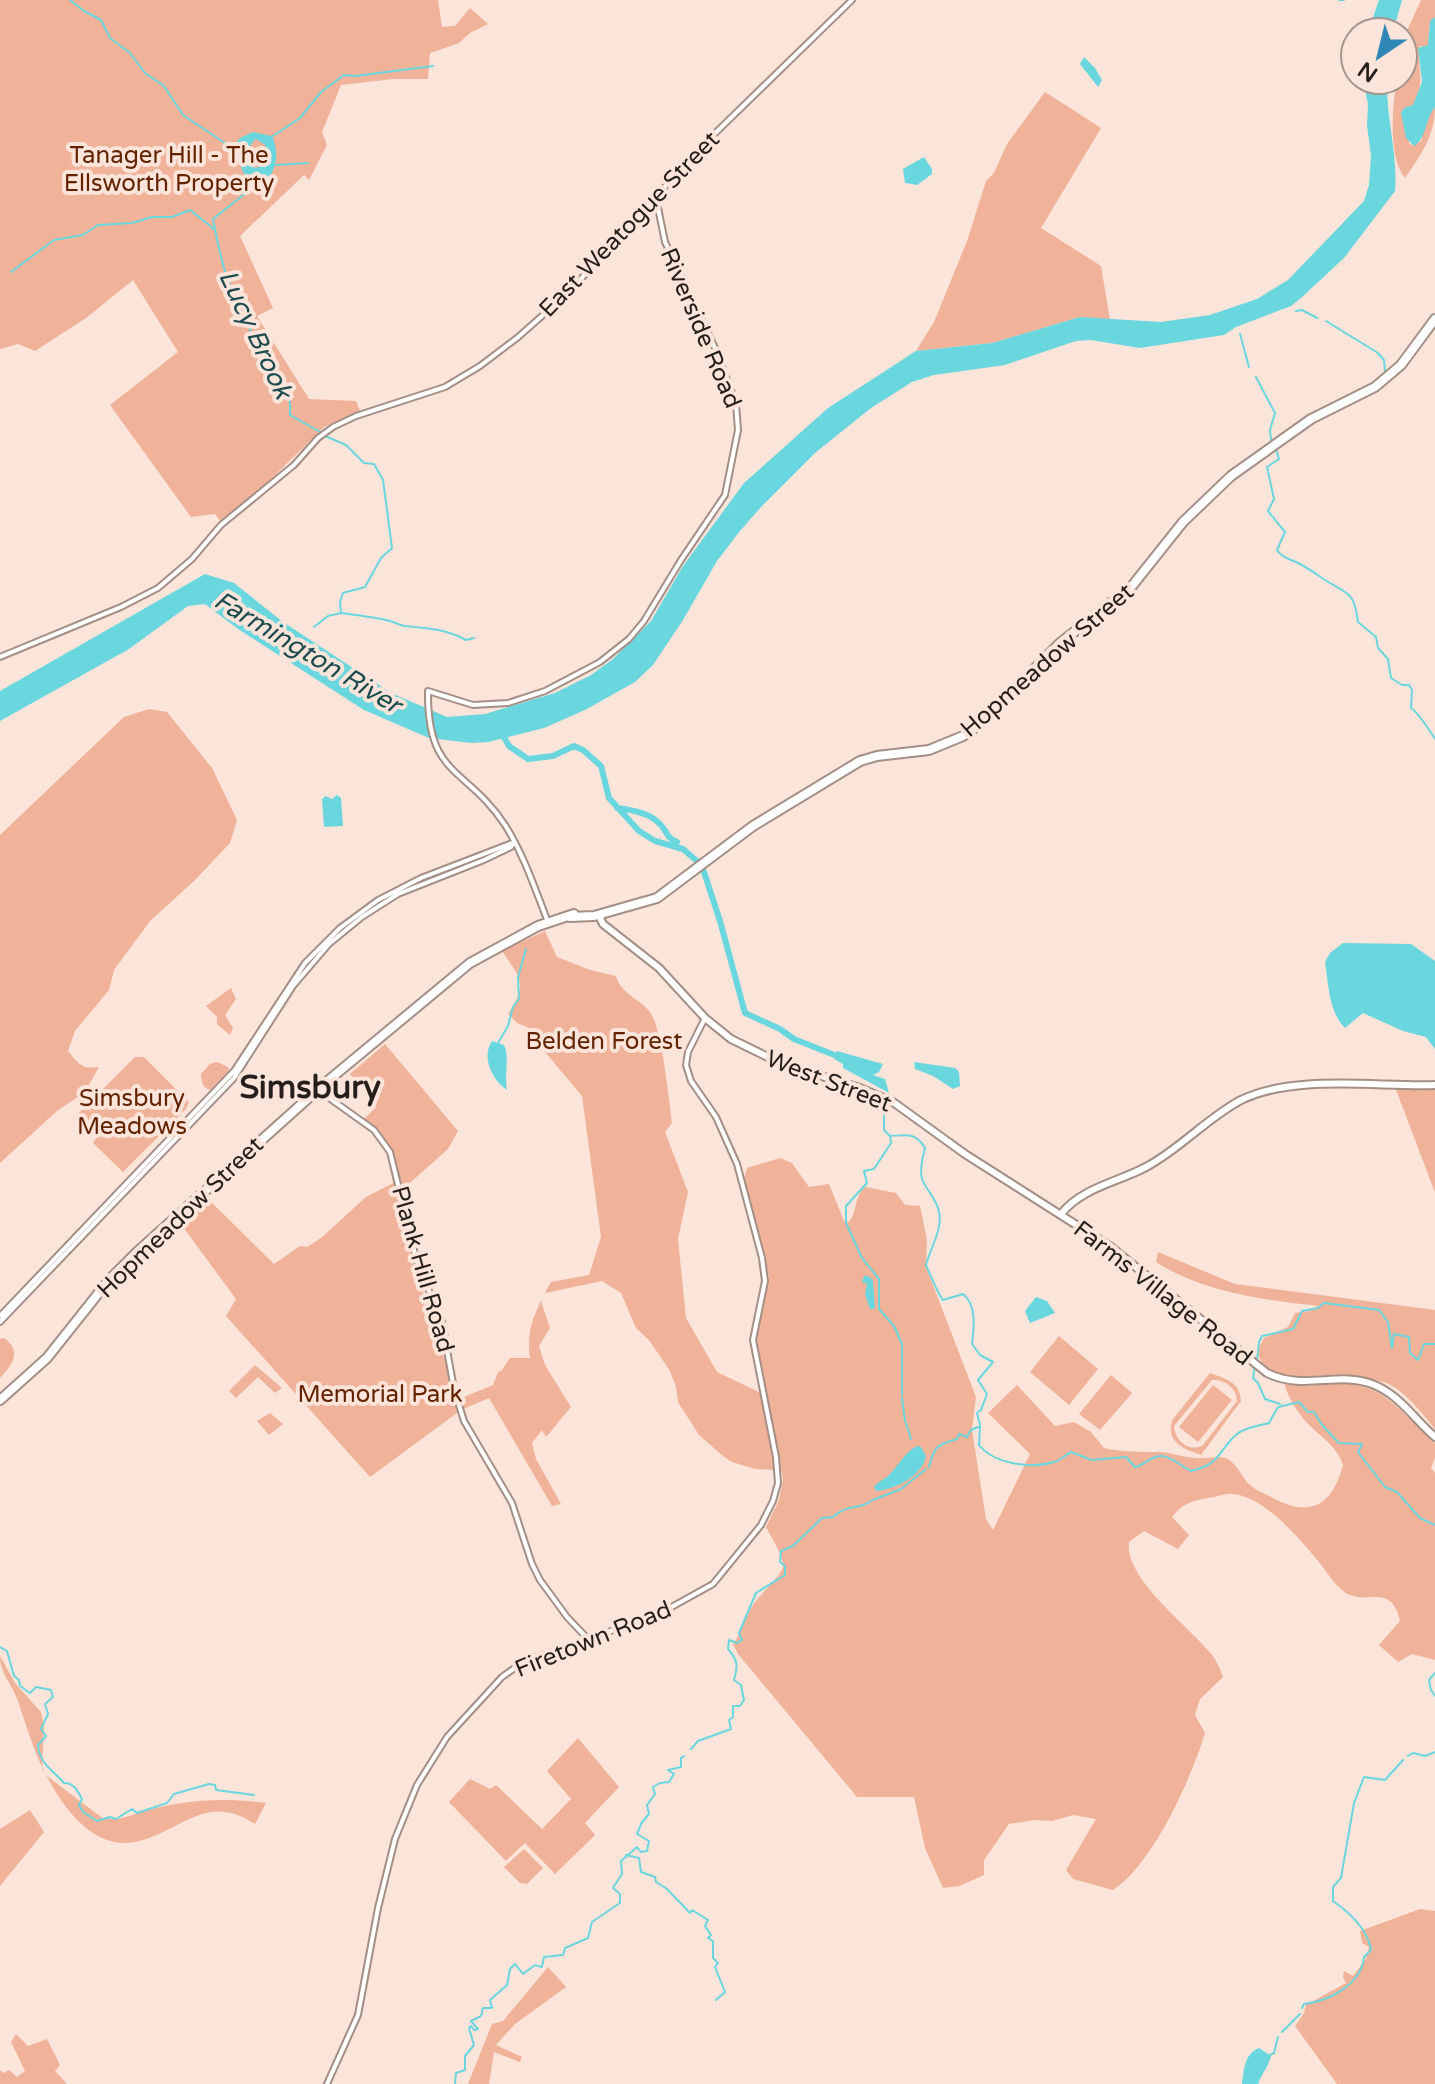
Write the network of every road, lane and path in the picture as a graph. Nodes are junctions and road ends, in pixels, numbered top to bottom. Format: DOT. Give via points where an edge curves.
graph roads {
  1 [pos="852,0"];
  2 [pos="656,198"];
  3 [pos="1435,319"];
  4 [pos="0,657"];
  5 [pos="514,842"];
  6 [pos="602,914"];
  7 [pos="548,922"];
  8 [pos="705,1018"];
  9 [pos="1435,1085"];
  10 [pos="318,1090"];
  11 [pos="145,1168"];
  12 [pos="1061,1214"];
  13 [pos="0,1316"];
  14 [pos="0,1322"];
  15 [pos="0,1400"];
  16 [pos="1435,1437"];
  17 [pos="587,1638"];
  18 [pos="327,2084"];
  1 -- 2 [label="street, East Weatogue Street"];
  2 -- 4 [label="street, East Weatogue Street" via="568,293 480,366 445,387 333,427 158,588"];
  2 -- 5 [label="street, Riverside Road" via="665,242 736,404 738,430 725,495 644,621 600,662 545,691 497,705 473,705 428,691 433,740 447,766 492,808"];
  3 -- 6 [label="highway, Hopmeadow Street" via="1401,365 1369,392 1311,419 1231,476 1183,522 1132,586 1059,644 974,729 924,751 860,761 761,821 657,898"];
  5 -- 7 [label="street"];
  5 -- 11 [label="street" via="410,884 340,928 305,963 250,1050 201,1111"];
  6 -- 7 [label="highway, Hopmeadow Street"];
  6 -- 8 [label="main road, West Street" via="601,921 666,976"];
  7 -- 10 [label="highway, Hopmeadow Street" via="470,963"];
  8 -- 12 [label="main road, West Street" via="766,1058 893,1102"];
  8 -- 17 [label="street, Firetown Road" via="686,1065 737,1164 762,1258 765,1281 753,1350 776,1457 777,1489 765,1519 713,1584 659,1614"];
  9 -- 12 [label="main road" via="1296,1085 1252,1095 1158,1160 1083,1196"];
  10 -- 15 [label="highway, Hopmeadow Street" via="130,1258 47,1358"];
  10 -- 17 [label="street, Plank Hill Road" via="386,1143 417,1262 442,1322 464,1421 512,1503 540,1580"];
  11 -- 13 [label="street"];
  11 -- 14 [label="street"];
  12 -- 16 [label="main road, Farms Village Road" via="1111,1247 1255,1365 1294,1381 1346,1379 1371,1384 1399,1401"];
  17 -- 18 [label="street, Firetown Road" via="525,1661 504,1675 458,1723 422,1775 389,1858 358,2015"];
}
